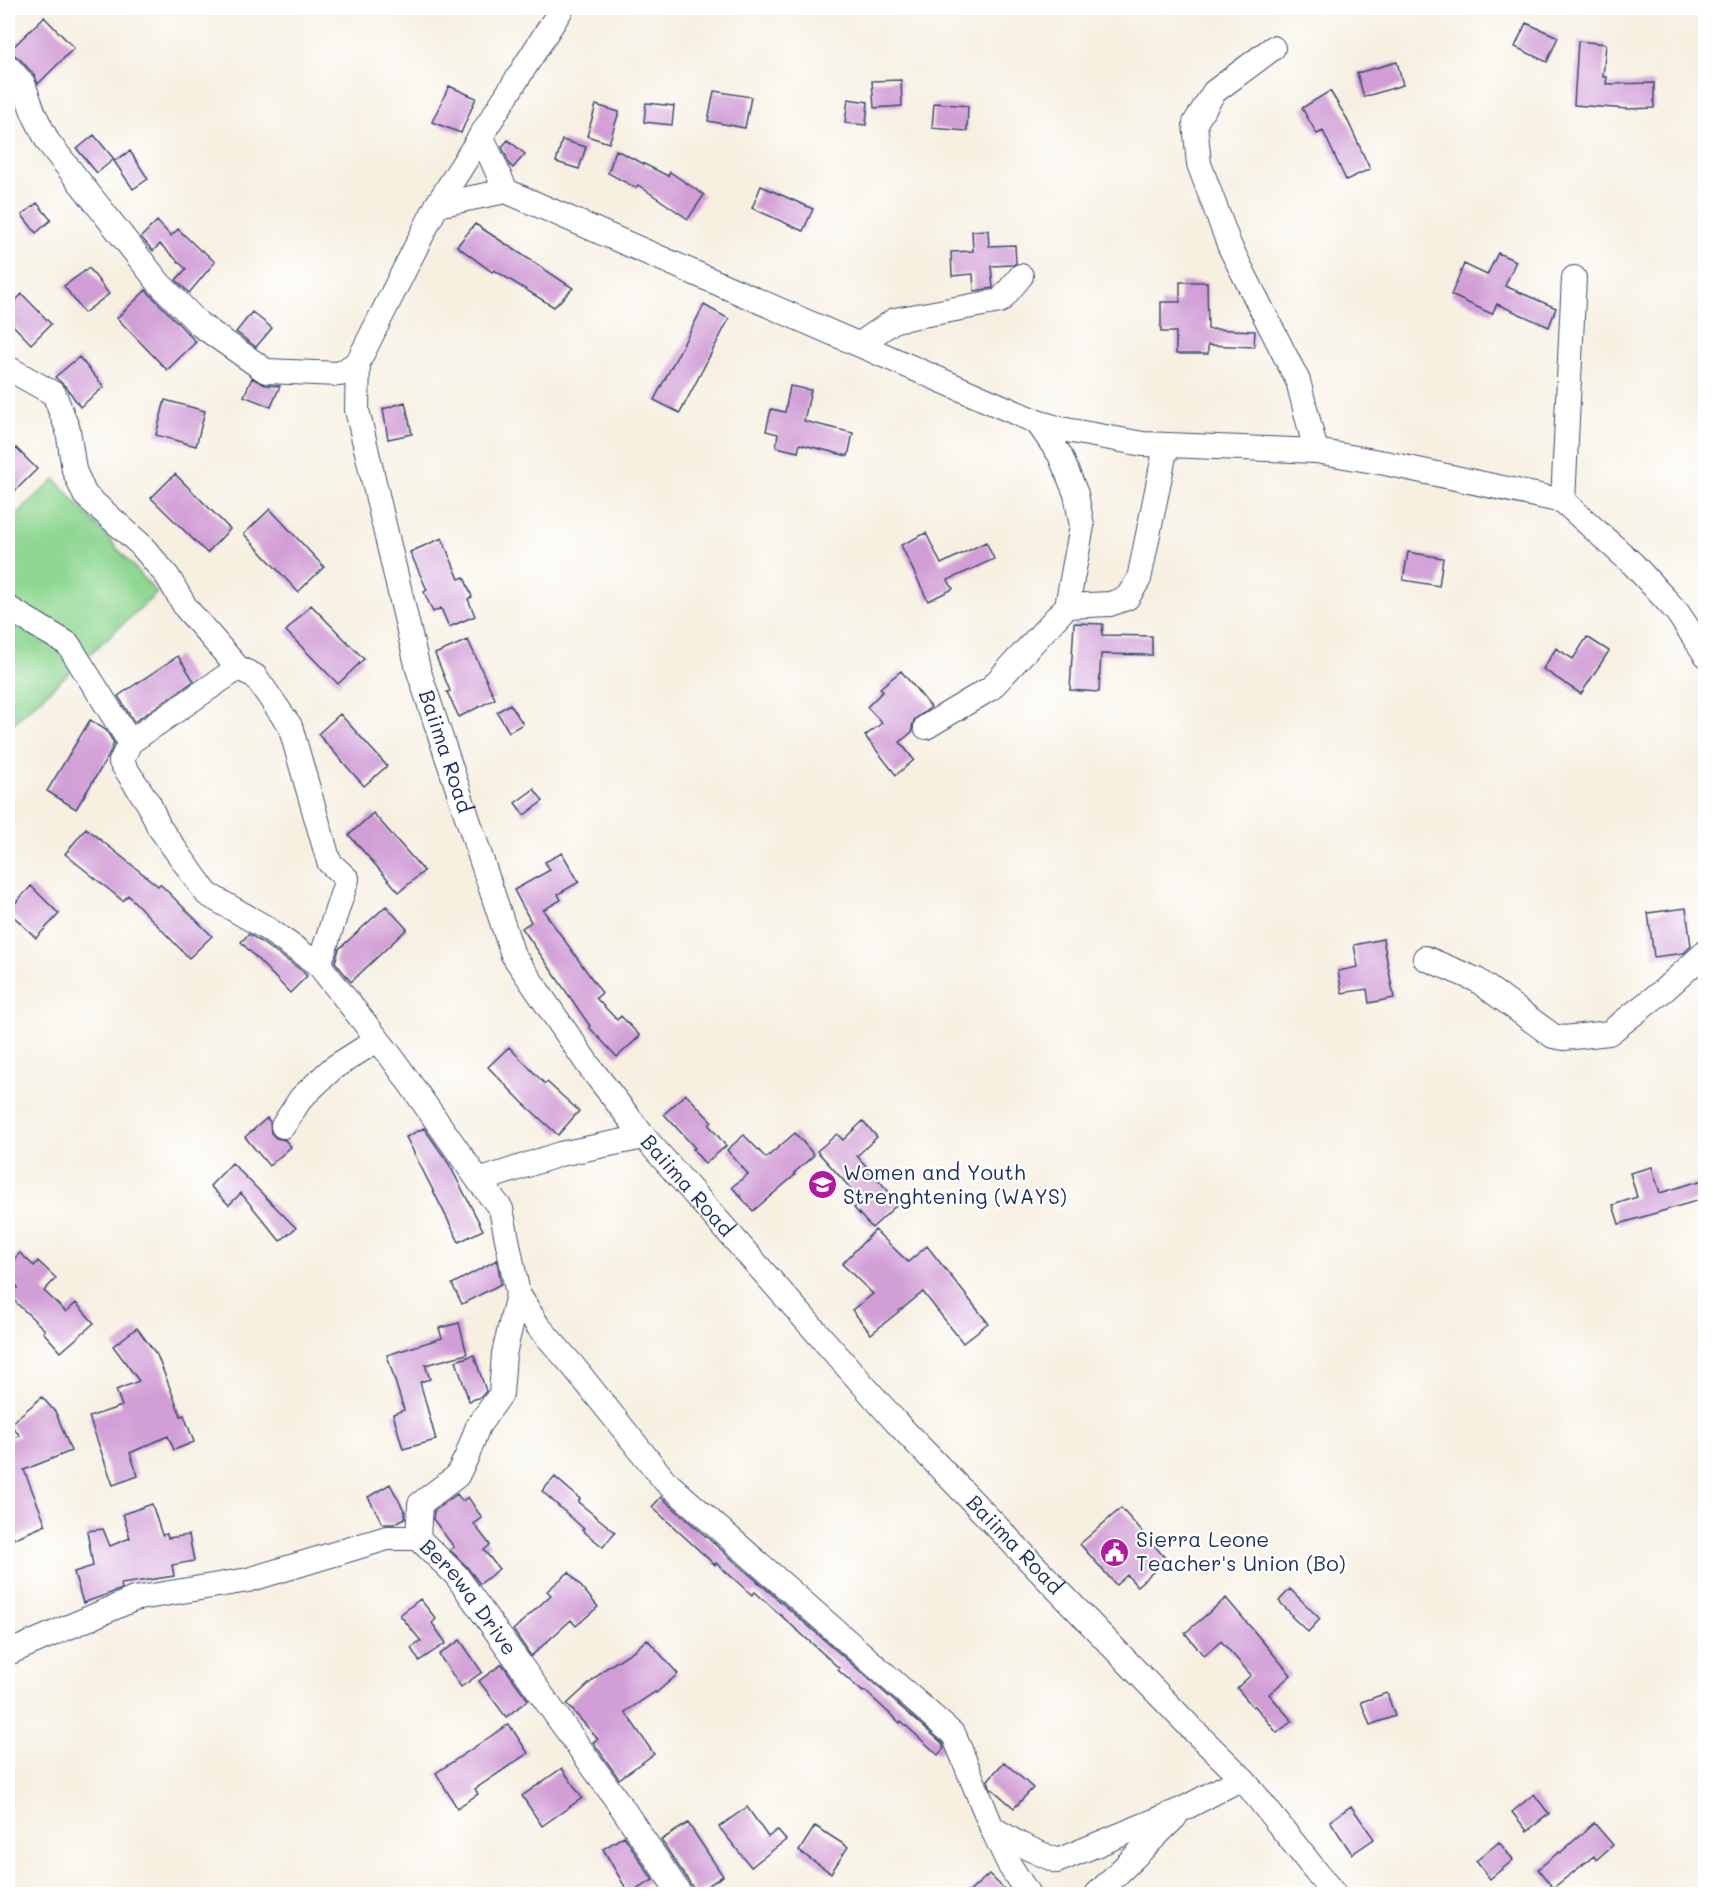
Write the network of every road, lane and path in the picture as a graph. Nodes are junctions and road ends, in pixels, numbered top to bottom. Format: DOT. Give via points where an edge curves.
graph roads {
  1 [pos="562,8"];
  2 [pos="1273,48"];
  3 [pos="8,67"];
  4 [pos="481,135"];
  5 [pos="506,191"];
  6 [pos="437,205"];
  7 [pos="1021,276"];
  8 [pos="1574,278"];
  9 [pos="860,344"];
  10 [pos="358,362"];
  11 [pos="8,368"];
  12 [pos="1037,422"];
  13 [pos="1166,446"];
  14 [pos="1316,451"];
  15 [pos="1563,501"];
  16 [pos="1067,606"];
  17 [pos="8,608"];
  18 [pos="1706,655"];
  19 [pos="238,668"];
  20 [pos="926,727"];
  21 [pos="130,742"];
  22 [pos="1706,952"];
  23 [pos="1425,958"];
  24 [pos="319,965"];
  25 [pos="377,1040"];
  26 [pos="283,1126"];
  27 [pos="644,1137"];
  28 [pos="479,1181"];
  29 [pos="518,1293"];
  30 [pos="418,1538"];
  31 [pos="8,1653"];
  32 [pos="1242,1778"];
  33 [pos="1183,1809"];
  34 [pos="992,1828"];
  35 [pos="680,1894"];
  36 [pos="1028,1894"];
  37 [pos="1097,1894"];
  38 [pos="1334,1894"];
  1 -- 4 [label="street, Baiima Road"];
  2 -- 14 [label="street" via="1214,92 1195,123 1199,164 1230,247 1298,381"];
  3 -- 10 [label="street" via="23,84 48,142 159,283 199,324 266,371 340,375"];
  4 -- 5 [label="street"];
  4 -- 6 [label="street, Baiima Road"];
  5 -- 6 [label="street"];
  5 -- 9 [label="street"];
  6 -- 10 [label="street, Baiima Road"];
  7 -- 9 [label="street" via="1000,300 896,320"];
  8 -- 15 [label="street"];
  9 -- 12 [label="street"];
  10 -- 27 [label="street, Baiima Road" via="357,410 418,669 513,955 589,1066"];
  11 -- 19 [label="street" via="54,394 68,430 74,470 85,495 141,545 168,577 186,608"];
  12 -- 13 [label="street"];
  12 -- 16 [label="street" via="1060,455 1076,494 1082,526"];
  13 -- 14 [label="street"];
  13 -- 16 [label="street" via="1139,579 1127,598 1110,604"];
  14 -- 15 [label="street"];
  15 -- 18 [label="street" via="1633,564 1677,612"];
  16 -- 20 [label="street" via="991,688"];
  17 -- 21 [label="street" via="68,644"];
  19 -- 21 [label="street"];
  19 -- 24 [label="street" via="255,676 290,726 328,862 347,879"];
  21 -- 24 [label="street" via="121,762 159,826 207,894"];
  22 -- 23 [label="street" via="1609,1033 1564,1038 1553,1036 1477,980"];
  24 -- 25 [label="street"];
  25 -- 26 [label="street" via="333,1068 301,1098"];
  25 -- 28 [label="street"];
  27 -- 28 [label="street" via="560,1154"];
  27 -- 32 [label="street, Baiima Road" via="896,1422"];
  28 -- 29 [label="street" via="501,1209"];
  29 -- 30 [label="street" via="504,1354 501,1394 478,1426 457,1476 420,1504"];
  29 -- 34 [label="street" via="538,1326 665,1481 954,1735"];
  30 -- 31 [label="street, Berewa Drive" via="387,1538 248,1580 134,1599"];
  30 -- 35 [label="street, Berewa Drive" via="456,1575"];
  32 -- 33 [label="street"];
  32 -- 38 [label="street, Baiima Road"];
  33 -- 34 [label="street" via="1057,1861"];
  33 -- 37 [label="street"];
  34 -- 36 [label="street"];
}
